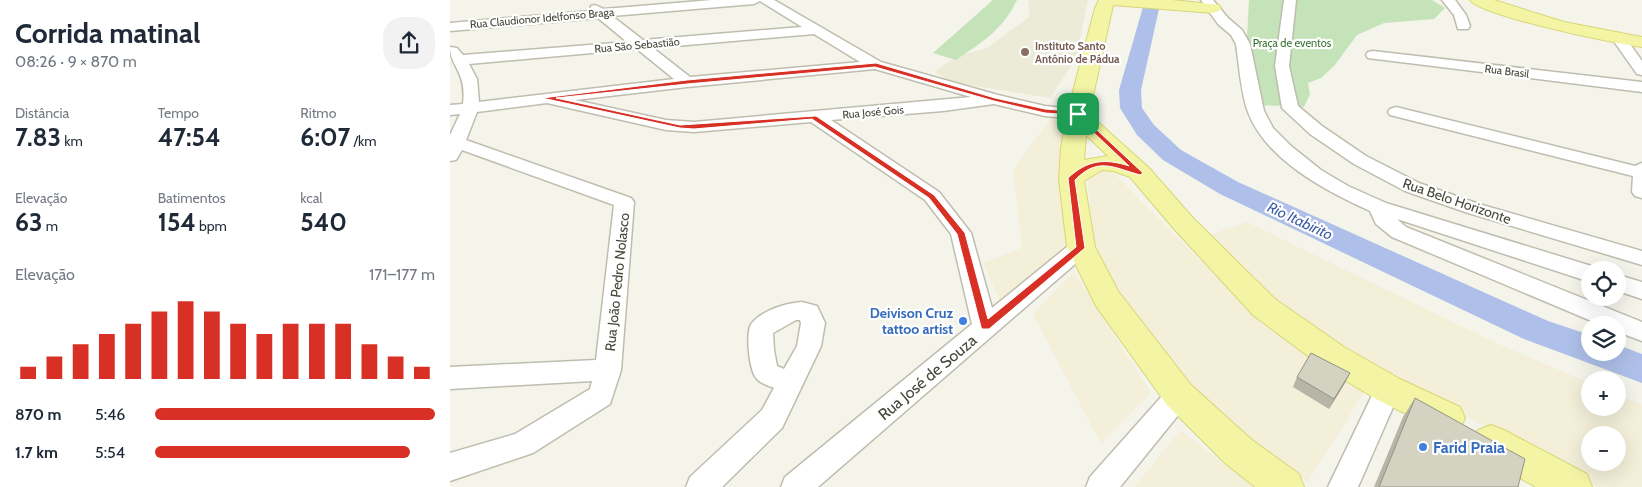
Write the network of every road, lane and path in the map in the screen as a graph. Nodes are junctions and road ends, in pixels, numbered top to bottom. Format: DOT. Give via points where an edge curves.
graph roads {
  1 [pos="583,0"];
  2 [pos="619,0"];
  3 [pos="754,0"];
  4 [pos="765,0"];
  5 [pos="1107,0"];
  6 [pos="1290,0"];
  7 [pos="1448,0"];
  8 [pos="1478,0"];
  9 [pos="1184,7"];
  10 [pos="1212,7"];
  11 [pos="600,13"];
  12 [pos="1463,26"];
  13 [pos="450,27"];
  14 [pos="815,30"];
  15 [pos="1620,40"];
  16 [pos="1642,42"];
  17 [pos="641,45"];
  18 [pos="455,54"];
  19 [pos="1373,55"];
  20 [pos="876,65"];
  21 [pos="1642,71"];
  22 [pos="687,82"];
  23 [pos="1642,86"];
  24 [pos="545,98"];
  25 [pos="994,99"];
  26 [pos="472,106"];
  27 [pos="450,110"];
  28 [pos="1396,112"];
  29 [pos="1078,115"];
  30 [pos="814,117"];
  31 [pos="452,146"];
  32 [pos="1642,171"];
  33 [pos="1140,173"];
  34 [pos="1071,179"];
  35 [pos="1642,192"];
  36 [pos="1379,207"];
  37 [pos="1081,248"];
  38 [pos="1642,258"];
  39 [pos="1581,271"];
  40 [pos="1626,285"];
  41 [pos="1642,290"];
  42 [pos="986,327"];
  43 [pos="1642,332"];
  44 [pos="450,378"];
  45 [pos="604,383"];
  46 [pos="791,384"];
  47 [pos="1388,389"];
  48 [pos="1179,395"];
  49 [pos="450,467"];
  50 [pos="701,487"];
  51 [pos="796,487"];
  52 [pos="1100,487"];
  53 [pos="1285,487"];
  54 [pos="1343,487"];
  55 [pos="1573,487"];
  1 -- 11 [label="street"];
  2 -- 11 [label="street"];
  3 -- 11 [label="street, Rua Claudionor Idelfonso Braga"];
  4 -- 14 [label="street"];
  5 -- 9 [label="main road"];
  5 -- 29 [label="main road"];
  6 -- 38 [label="street, Rua Belo Horizonte" via="1282,66 1290,108 1316,130 1360,160 1412,187"];
  7 -- 12 [label="street" via="1460,15"];
  8 -- 15 [label="main road" via="1549,23"];
  9 -- 10 [label="main road"];
  9 -- 10 [label="main road"];
  10 -- 36 [label="street" via="1244,44 1256,112 1266,130 1314,174"];
  11 -- 13 [label="street, Rua Claudionor Idelfonso Braga"];
  11 -- 17 [label="street"];
  14 -- 17 [label="street, Rua São Sebastião"];
  14 -- 20 [label="street"];
  15 -- 16 [label="main road"];
  15 -- 21 [label="street"];
  17 -- 18 [label="street, Rua São Sebastião"];
  17 -- 22 [label="street"];
  18 -- 26 [label="street" via="471,83"];
  19 -- 23 [label="street, Rua Brasil"];
  20 -- 22 [label="street"];
  20 -- 25 [label="street"];
  22 -- 24 [label="street"];
  24 -- 26 [label="street"];
  24 -- 30 [label="street, Rua José Gois" via="694,127"];
  25 -- 29 [label="street"];
  25 -- 30 [label="street, Rua José Gois"];
  26 -- 27 [label="street"];
  26 -- 31 [label="street"];
  28 -- 32 [label="street"];
  29 -- 33 [label="main road"];
  29 -- 34 [label="main road"];
  30 -- 42 [label="street" via="932,196 961,233"];
  31 -- 45 [label="street, Rua João Pedro Nolasco" via="624,202"];
  32 -- 35 [label="street"];
  33 -- 34 [label="main road" via="1113,163 1101,163 1090,165"];
  33 -- 47 [label="main road" via="1264,307 1332,356"];
  34 -- 37 [label="main road"];
  36 -- 39 [label="street"];
  36 -- 43 [label="street" via="1383,219 1399,232"];
  37 -- 42 [label="street, Rua José de Souza"];
  37 -- 48 [label="main road" via="1107,298"];
  40 -- 41 [label="street"];
  42 -- 51 [label="street, Rua José de Souza"];
  44 -- 45 [label="street"];
  45 -- 49 [label="street" via="523,444"];
  46 -- 50 [label="street" via="772,419"];
  47 -- 54 [label="street"];
  47 -- 55 [label="main road"];
  48 -- 52 [label="street"];
  48 -- 53 [label="main road" via="1239,452"];
}
